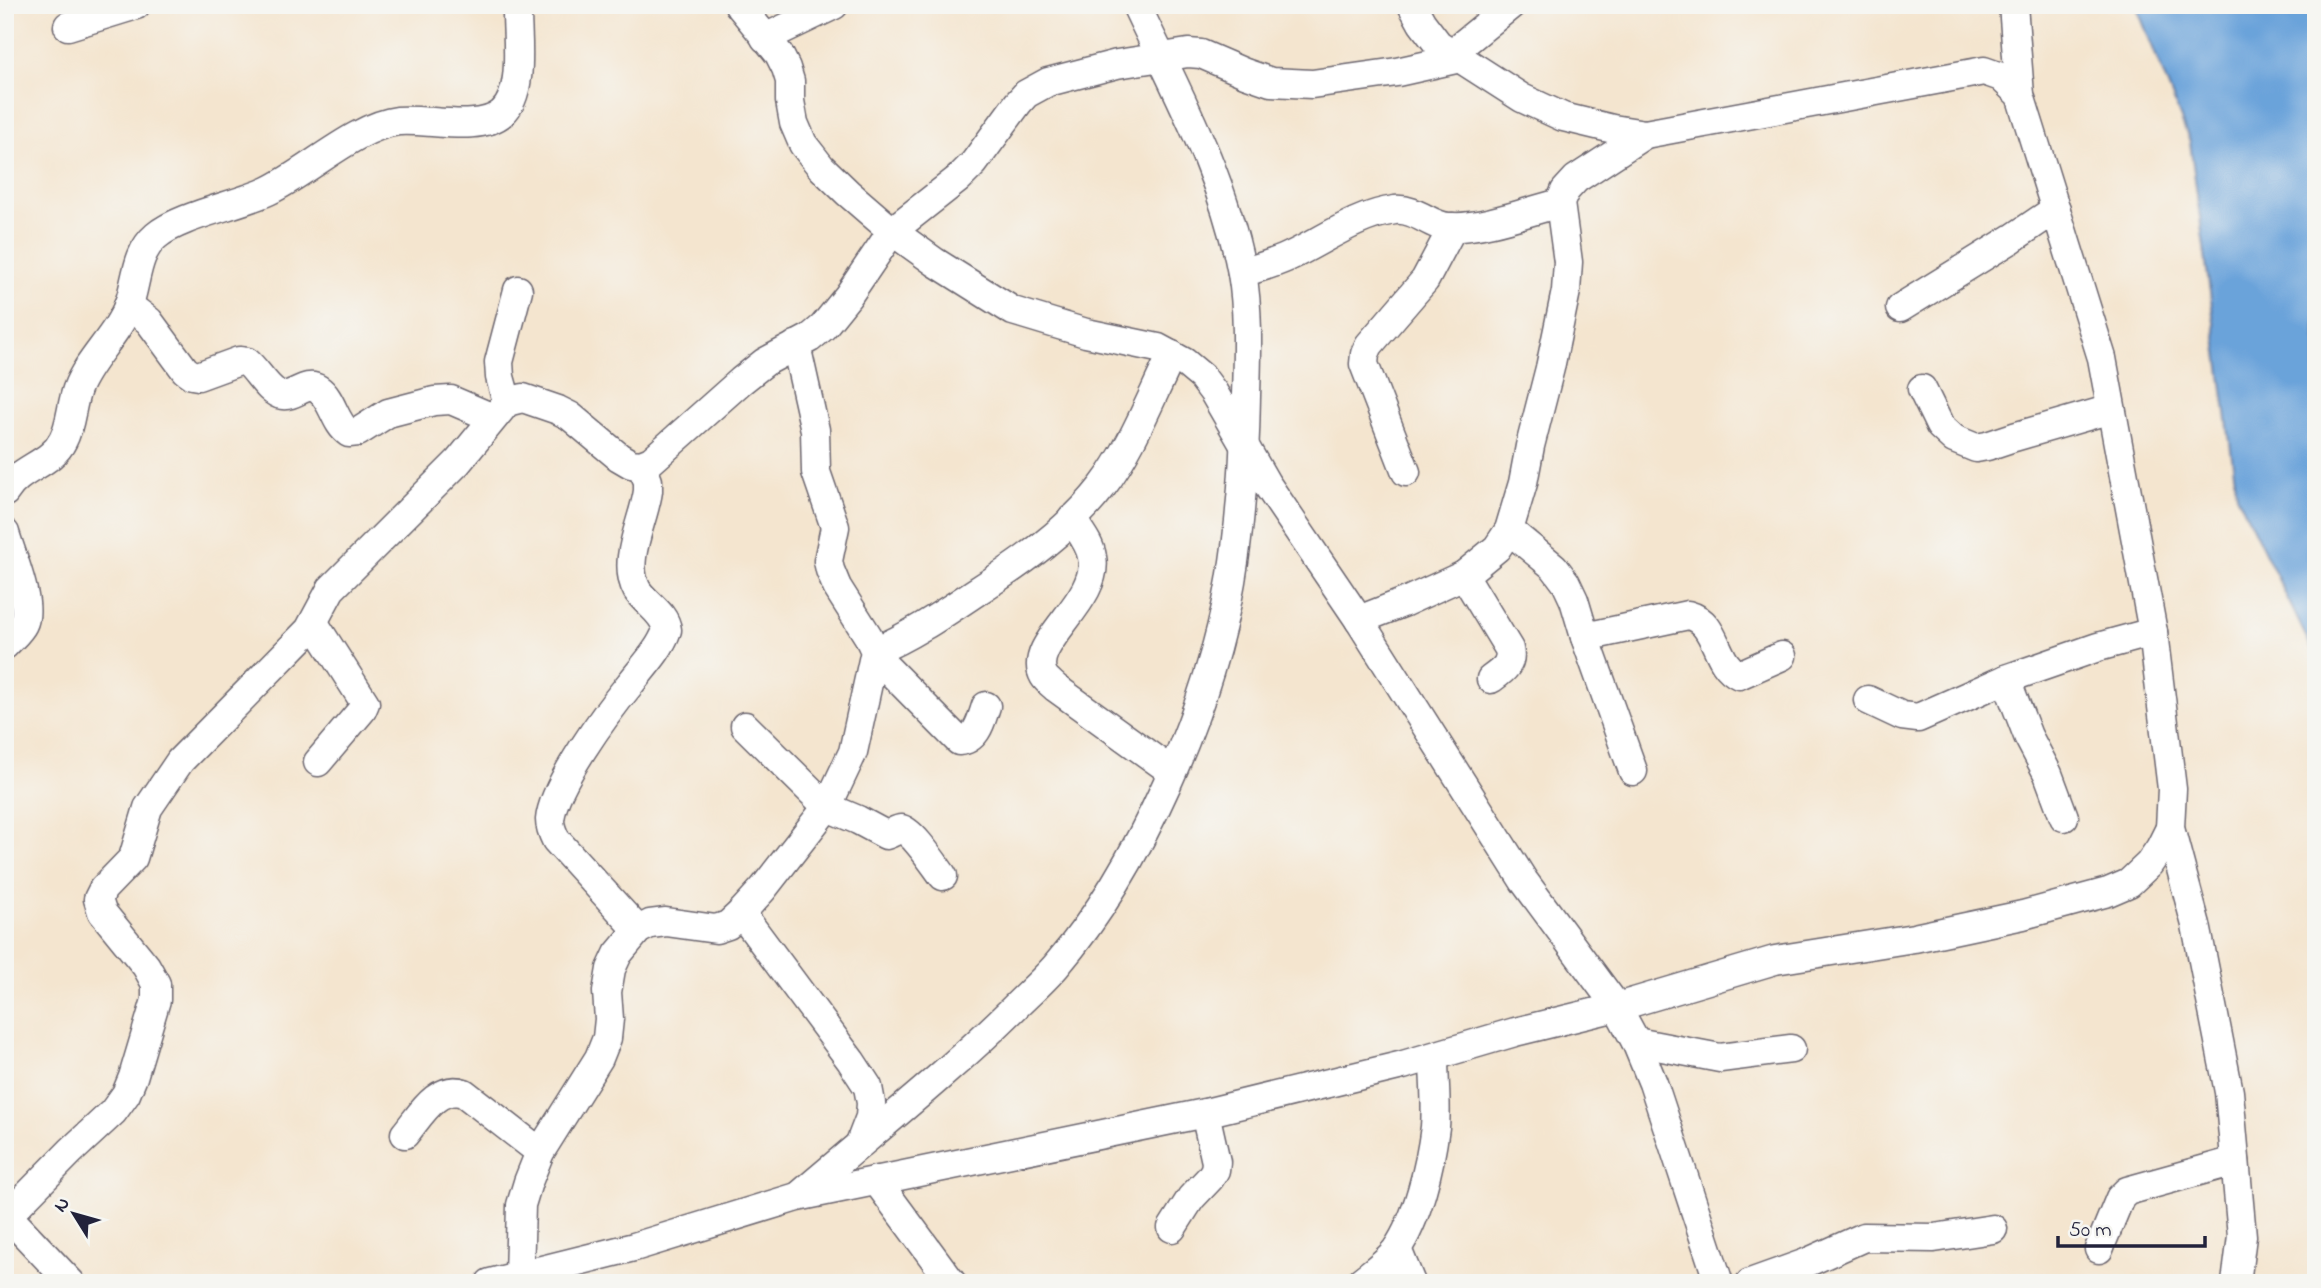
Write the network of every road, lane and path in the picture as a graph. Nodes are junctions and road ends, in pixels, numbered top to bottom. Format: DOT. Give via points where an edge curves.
graph roads {
  1 [pos="136,5"];
  2 [pos="517,5"];
  3 [pos="739,5"];
  4 [pos="834,5"];
  5 [pos="1136,5"];
  6 [pos="1412,5"];
  7 [pos="1511,5"];
  8 [pos="2013,5"];
  9 [pos="68,26"];
  10 [pos="765,38"];
  11 [pos="1456,56"];
  12 [pos="1161,58"];
  13 [pos="2020,94"];
  14 [pos="1645,134"];
  15 [pos="1560,204"];
  16 [pos="2056,209"];
  17 [pos="1453,227"];
  18 [pos="892,230"];
  19 [pos="1242,273"];
  20 [pos="517,290"];
  21 [pos="128,305"];
  22 [pos="1899,308"];
  23 [pos="796,345"];
  24 [pos="1172,355"];
  25 [pos="1922,389"];
  26 [pos="2111,409"];
  27 [pos="500,410"];
  28 [pos="1245,447"];
  29 [pos="641,465"];
  30 [pos="1406,472"];
  31 [pos="5,492"];
  32 [pos="1072,519"];
  33 [pos="1509,530"];
  34 [pos="5,533"];
  35 [pos="1464,575"];
  36 [pos="1359,620"];
  37 [pos="314,623"];
  38 [pos="2153,632"];
  39 [pos="1585,637"];
  40 [pos="5,645"];
  41 [pos="875,654"];
  42 [pos="1782,656"];
  43 [pos="1490,679"];
  44 [pos="2006,679"];
  45 [pos="1868,700"];
  46 [pos="986,706"];
  47 [pos="745,726"];
  48 [pos="318,762"];
  49 [pos="1171,771"];
  50 [pos="1633,771"];
  51 [pos="827,807"];
  52 [pos="2064,817"];
  53 [pos="2170,828"];
  54 [pos="943,876"];
  55 [pos="741,913"];
  56 [pos="638,930"];
  57 [pos="1617,1007"];
  58 [pos="1636,1042"];
  59 [pos="1791,1049"];
  60 [pos="1434,1057"];
  61 [pos="1205,1113"];
  62 [pos="405,1134"];
  63 [pos="860,1143"];
  64 [pos="540,1152"];
  65 [pos="2235,1161"];
  66 [pos="876,1180"];
  67 [pos="797,1197"];
  68 [pos="7,1214"];
  69 [pos="1172,1228"];
  70 [pos="1993,1229"];
  71 [pos="1397,1249"];
  72 [pos="2099,1249"];
  73 [pos="508,1280"];
  74 [pos="71,1283"];
  75 [pos="952,1283"];
  76 [pos="1359,1283"];
  77 [pos="1411,1283"];
  78 [pos="1719,1283"];
  79 [pos="1751,1283"];
  80 [pos="2236,1283"];
  1 -- 9 [label="street"];
  2 -- 21 [label="street" via="518,67 503,111 481,122 384,124 267,191 159,233 143,253"];
  3 -- 10 [label="street"];
  4 -- 10 [label="street"];
  5 -- 12 [label="street"];
  6 -- 11 [label="street" via="1438,44"];
  7 -- 11 [label="street"];
  8 -- 13 [label="street"];
  10 -- 18 [label="street" via="779,54 790,81 794,123 803,144 821,167"];
  11 -- 12 [label="street" via="1397,72 1312,84 1271,82 1201,54"];
  11 -- 14 [label="street" via="1522,98 1563,117"];
  12 -- 18 [label="street" via="1048,82 1026,94 974,163"];
  12 -- 19 [label="street" via="1226,205"];
  13 -- 14 [label="street" via="2001,77 1984,71"];
  13 -- 16 [label="street"];
  14 -- 15 [label="street" via="1576,179"];
  15 -- 17 [label="street"];
  15 -- 33 [label="street" via="1568,262 1566,291"];
  16 -- 22 [label="street"];
  16 -- 26 [label="street" via="2102,358"];
  17 -- 19 [label="street" via="1409,210 1380,213 1287,258"];
  17 -- 30 [label="street" via="1426,280 1365,355 1364,364"];
  18 -- 23 [label="street" via="835,314"];
  18 -- 24 [label="street" via="1013,311"];
  19 -- 28 [label="street" via="1247,341"];
  20 -- 27 [label="street" via="499,362"];
  21 -- 27 [label="street" via="149,321 192,375 247,362 281,395 317,388 349,433 388,412 434,401"];
  21 -- 31 [label="street" via="84,373 58,450 21,473"];
  23 -- 29 [label="street" via="765,362"];
  23 -- 41 [label="street" via="815,430 816,472 835,527 830,570"];
  24 -- 28 [label="street" via="1202,377"];
  24 -- 32 [label="street" via="1124,454"];
  25 -- 26 [label="street" via="1940,426 1954,439 1976,448"];
  26 -- 38 [label="street"];
  27 -- 29 [label="street" via="523,398 558,410 618,457"];
  27 -- 37 [label="street" via="458,462 346,573 324,600"];
  28 -- 36 [label="street"];
  28 -- 49 [label="street" via="1231,580 1218,641"];
  29 -- 56 [label="street" via="648,491 632,577 667,629 582,753 553,802 550,823 556,840"];
  32 -- 41 [label="street" via="1009,570"];
  32 -- 49 [label="street" via="1092,556 1093,575 1083,597 1043,652 1045,677"];
  33 -- 35 [label="street" via="1497,548"];
  33 -- 39 [label="street" via="1554,567 1566,583"];
  34 -- 40 [label="street" via="26,614 24,624"];
  35 -- 36 [label="street"];
  35 -- 43 [label="street" via="1509,649 1508,664"];
  36 -- 57 [label="street" via="1524,881"];
  37 -- 48 [label="street" via="365,703"];
  37 -- 68 [label="street" via="180,761 148,808 133,858 103,889 98,899 102,912 156,984 150,1021 133,1077 113,1112"];
  38 -- 44 [label="street"];
  38 -- 53 [label="street" via="2172,789"];
  39 -- 42 [label="street" via="1688,615 1705,624 1728,666 1739,675"];
  39 -- 50 [label="street"];
  41 -- 46 [label="street" via="959,741 968,740 978,728"];
  41 -- 51 [label="street" via="853,752"];
  44 -- 45 [label="street" via="1918,718 1902,716"];
  44 -- 52 [label="street"];
  47 -- 51 [label="street"];
  49 -- 63 [label="street" via="1105,900 1056,966 984,1038"];
  51 -- 54 [label="street" via="886,835 904,830"];
  51 -- 55 [label="street"];
  53 -- 57 [label="street" via="2140,875 2108,892 1959,929 1775,960"];
  53 -- 65 [label="street" via="2196,925 2229,1092"];
  55 -- 56 [label="street" via="716,929 666,922"];
  55 -- 63 [label="street" via="868,1087 870,1117"];
  56 -- 64 [label="street" via="611,969 607,1038 599,1058"];
  57 -- 58 [label="street"];
  57 -- 60 [label="street"];
  58 -- 59 [label="street" via="1720,1058"];
  58 -- 78 [label="street"];
  60 -- 61 [label="street"];
  60 -- 71 [label="street" via="1435,1125 1427,1168"];
  61 -- 66 [label="street"];
  61 -- 69 [label="street" via="1215,1170"];
  62 -- 64 [label="street" via="437,1097 456,1090"];
  63 -- 67 [label="street"];
  64 -- 73 [label="street" via="521,1205"];
  65 -- 72 [label="street" via="2127,1191"];
  65 -- 80 [label="street" via="2242,1236"];
  66 -- 67 [label="street"];
  66 -- 75 [label="street"];
  67 -- 73 [label="street"];
  68 -- 74 [label="street"];
  70 -- 79 [label="street" via="1934,1238 1864,1237"];
  71 -- 76 [label="street"];
  71 -- 77 [label="street"];
}
